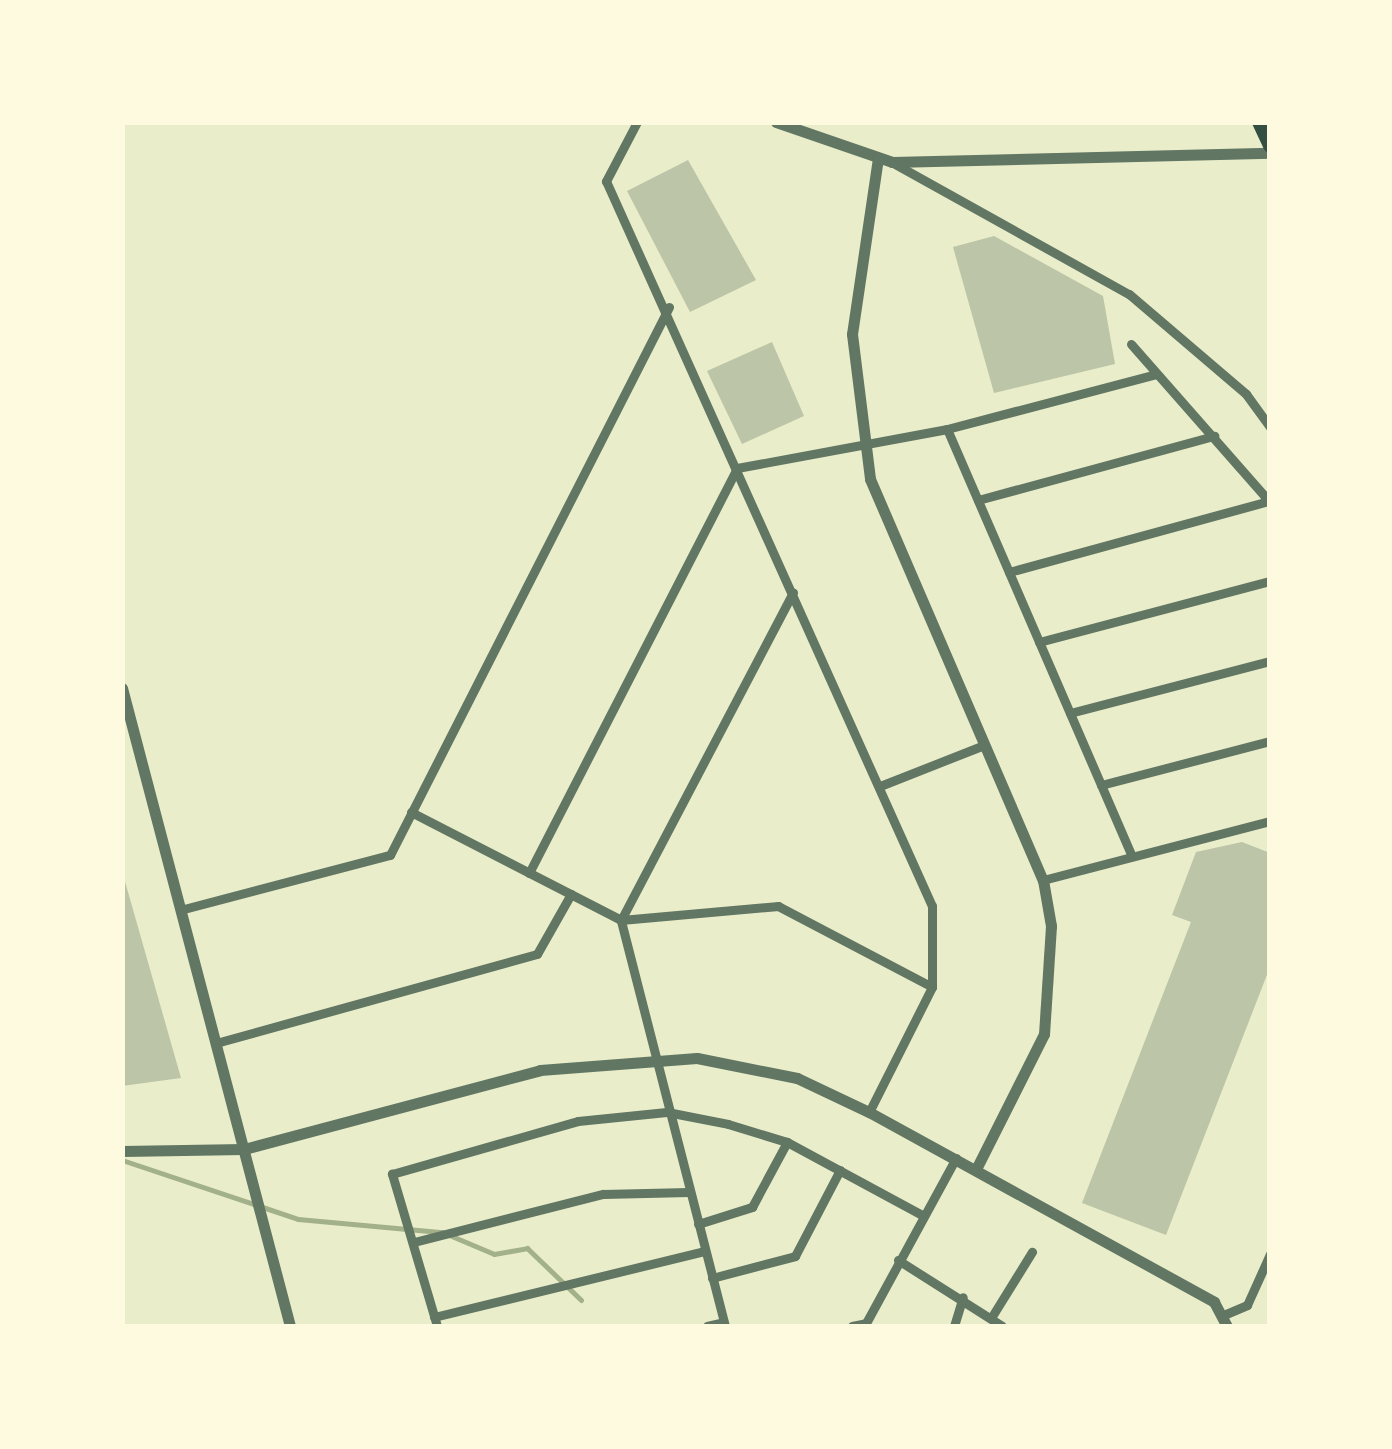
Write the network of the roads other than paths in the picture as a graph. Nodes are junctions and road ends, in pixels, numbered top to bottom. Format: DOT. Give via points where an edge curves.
graph roads {
  1 [pos="637,122"];
  2 [pos="776,122"];
  3 [pos="1258,122"];
  4 [pos="1270,149"];
  5 [pos="878,158"];
  6 [pos="892,162"];
  7 [pos="668,307"];
  8 [pos="1131,344"];
  9 [pos="1156,374"];
  10 [pos="1270,427"];
  11 [pos="947,429"];
  12 [pos="1214,436"];
  13 [pos="863,447"];
  14 [pos="738,468"];
  15 [pos="978,500"];
  16 [pos="1269,501"];
  17 [pos="1009,572"];
  18 [pos="1270,580"];
  19 [pos="793,592"];
  20 [pos="1039,642"];
  21 [pos="1270,661"];
  22 [pos="122,688"];
  23 [pos="1070,714"];
  24 [pos="1270,741"];
  25 [pos="984,745"];
  26 [pos="1101,784"];
  27 [pos="880,786"];
  28 [pos="412,812"];
  29 [pos="1270,821"];
  30 [pos="1132,856"];
  31 [pos="529,873"];
  32 [pos="1043,880"];
  33 [pos="571,894"];
  34 [pos="180,910"];
  35 [pos="621,920"];
  36 [pos="932,987"];
  37 [pos="216,1043"];
  38 [pos="655,1059"];
  39 [pos="666,1112"];
  40 [pos="869,1112"];
  41 [pos="788,1142"];
  42 [pos="244,1149"];
  43 [pos="122,1151"];
  44 [pos="956,1157"];
  45 [pos="976,1169"];
  46 [pos="840,1170"];
  47 [pos="689,1192"];
  48 [pos="922,1215"];
  49 [pos="698,1224"];
  50 [pos="414,1242"];
  51 [pos="705,1251"];
  52 [pos="1032,1252"];
  53 [pos="1270,1254"];
  54 [pos="898,1260"];
  55 [pos="712,1278"];
  56 [pos="962,1297"];
  57 [pos="991,1318"];
  58 [pos="1226,1320"];
  59 [pos="435,1322"];
  60 [pos="724,1324"];
  61 [pos="290,1326"];
  62 [pos="707,1326"];
  63 [pos="852,1326"];
  64 [pos="954,1326"];
  65 [pos="1002,1326"];
  1 -- 7 [label="street" via="606,181"];
  2 -- 5 [label="street"];
  3 -- 4 [label="main road"];
  4 -- 6 [label="street"];
  5 -- 6 [label="street"];
  5 -- 13 [label="street" via="852,334"];
  6 -- 10 [label="street" via="1130,294 1246,394"];
  7 -- 14 [label="street"];
  7 -- 28 [label="street"];
  8 -- 9 [label="street"];
  9 -- 11 [label="street"];
  9 -- 12 [label="street"];
  11 -- 13 [label="street"];
  11 -- 15 [label="street"];
  12 -- 15 [label="street"];
  12 -- 16 [label="street"];
  13 -- 14 [label="street"];
  13 -- 25 [label="street"];
  14 -- 19 [label="street"];
  14 -- 31 [label="street"];
  15 -- 17 [label="street"];
  16 -- 17 [label="street"];
  17 -- 20 [label="street"];
  18 -- 20 [label="street"];
  19 -- 27 [label="street"];
  19 -- 35 [label="street"];
  20 -- 23 [label="street"];
  21 -- 23 [label="street"];
  22 -- 34 [label="street"];
  23 -- 26 [label="street"];
  24 -- 26 [label="street"];
  25 -- 27 [label="street"];
  25 -- 32 [label="street"];
  26 -- 30 [label="street"];
  27 -- 36 [label="street" via="932,906"];
  28 -- 31 [label="street"];
  28 -- 34 [label="street" via="390,855"];
  29 -- 30 [label="street"];
  30 -- 32 [label="street"];
  31 -- 33 [label="street"];
  32 -- 45 [label="street" via="1054,975 1044,1034"];
  33 -- 35 [label="street"];
  33 -- 37 [label="street" via="537,954"];
  34 -- 37 [label="street"];
  35 -- 36 [label="street" via="778,906"];
  35 -- 38 [label="street"];
  36 -- 40 [label="street"];
  37 -- 42 [label="street"];
  38 -- 39 [label="street"];
  38 -- 40 [label="street" via="797,1078"];
  38 -- 42 [label="street" via="540,1070"];
  39 -- 41 [label="street"];
  39 -- 47 [label="street"];
  39 -- 50 [label="street" via="578,1122 392,1174"];
  40 -- 44 [label="street"];
  41 -- 46 [label="street"];
  41 -- 49 [label="street" via="752,1207"];
  42 -- 43 [label="street"];
  42 -- 61 [label="street"];
  44 -- 45 [label="street"];
  44 -- 48 [label="street"];
  45 -- 58 [label="street"];
  46 -- 48 [label="street"];
  46 -- 55 [label="street" via="795,1256"];
  47 -- 49 [label="street"];
  47 -- 50 [label="street" via="603,1194"];
  48 -- 54 [label="street"];
  49 -- 51 [label="street"];
  50 -- 59 [label="street"];
  51 -- 55 [label="street"];
  51 -- 59 [label="street"];
  52 -- 57 [label="street"];
  53 -- 58 [label="street" via="1247,1305"];
  54 -- 56 [label="street"];
  54 -- 63 [label="street" via="866,1323"];
  55 -- 60 [label="street"];
  56 -- 57 [label="street"];
  56 -- 64 [label="street"];
  57 -- 65 [label="street"];
  60 -- 62 [label="street"];
}
